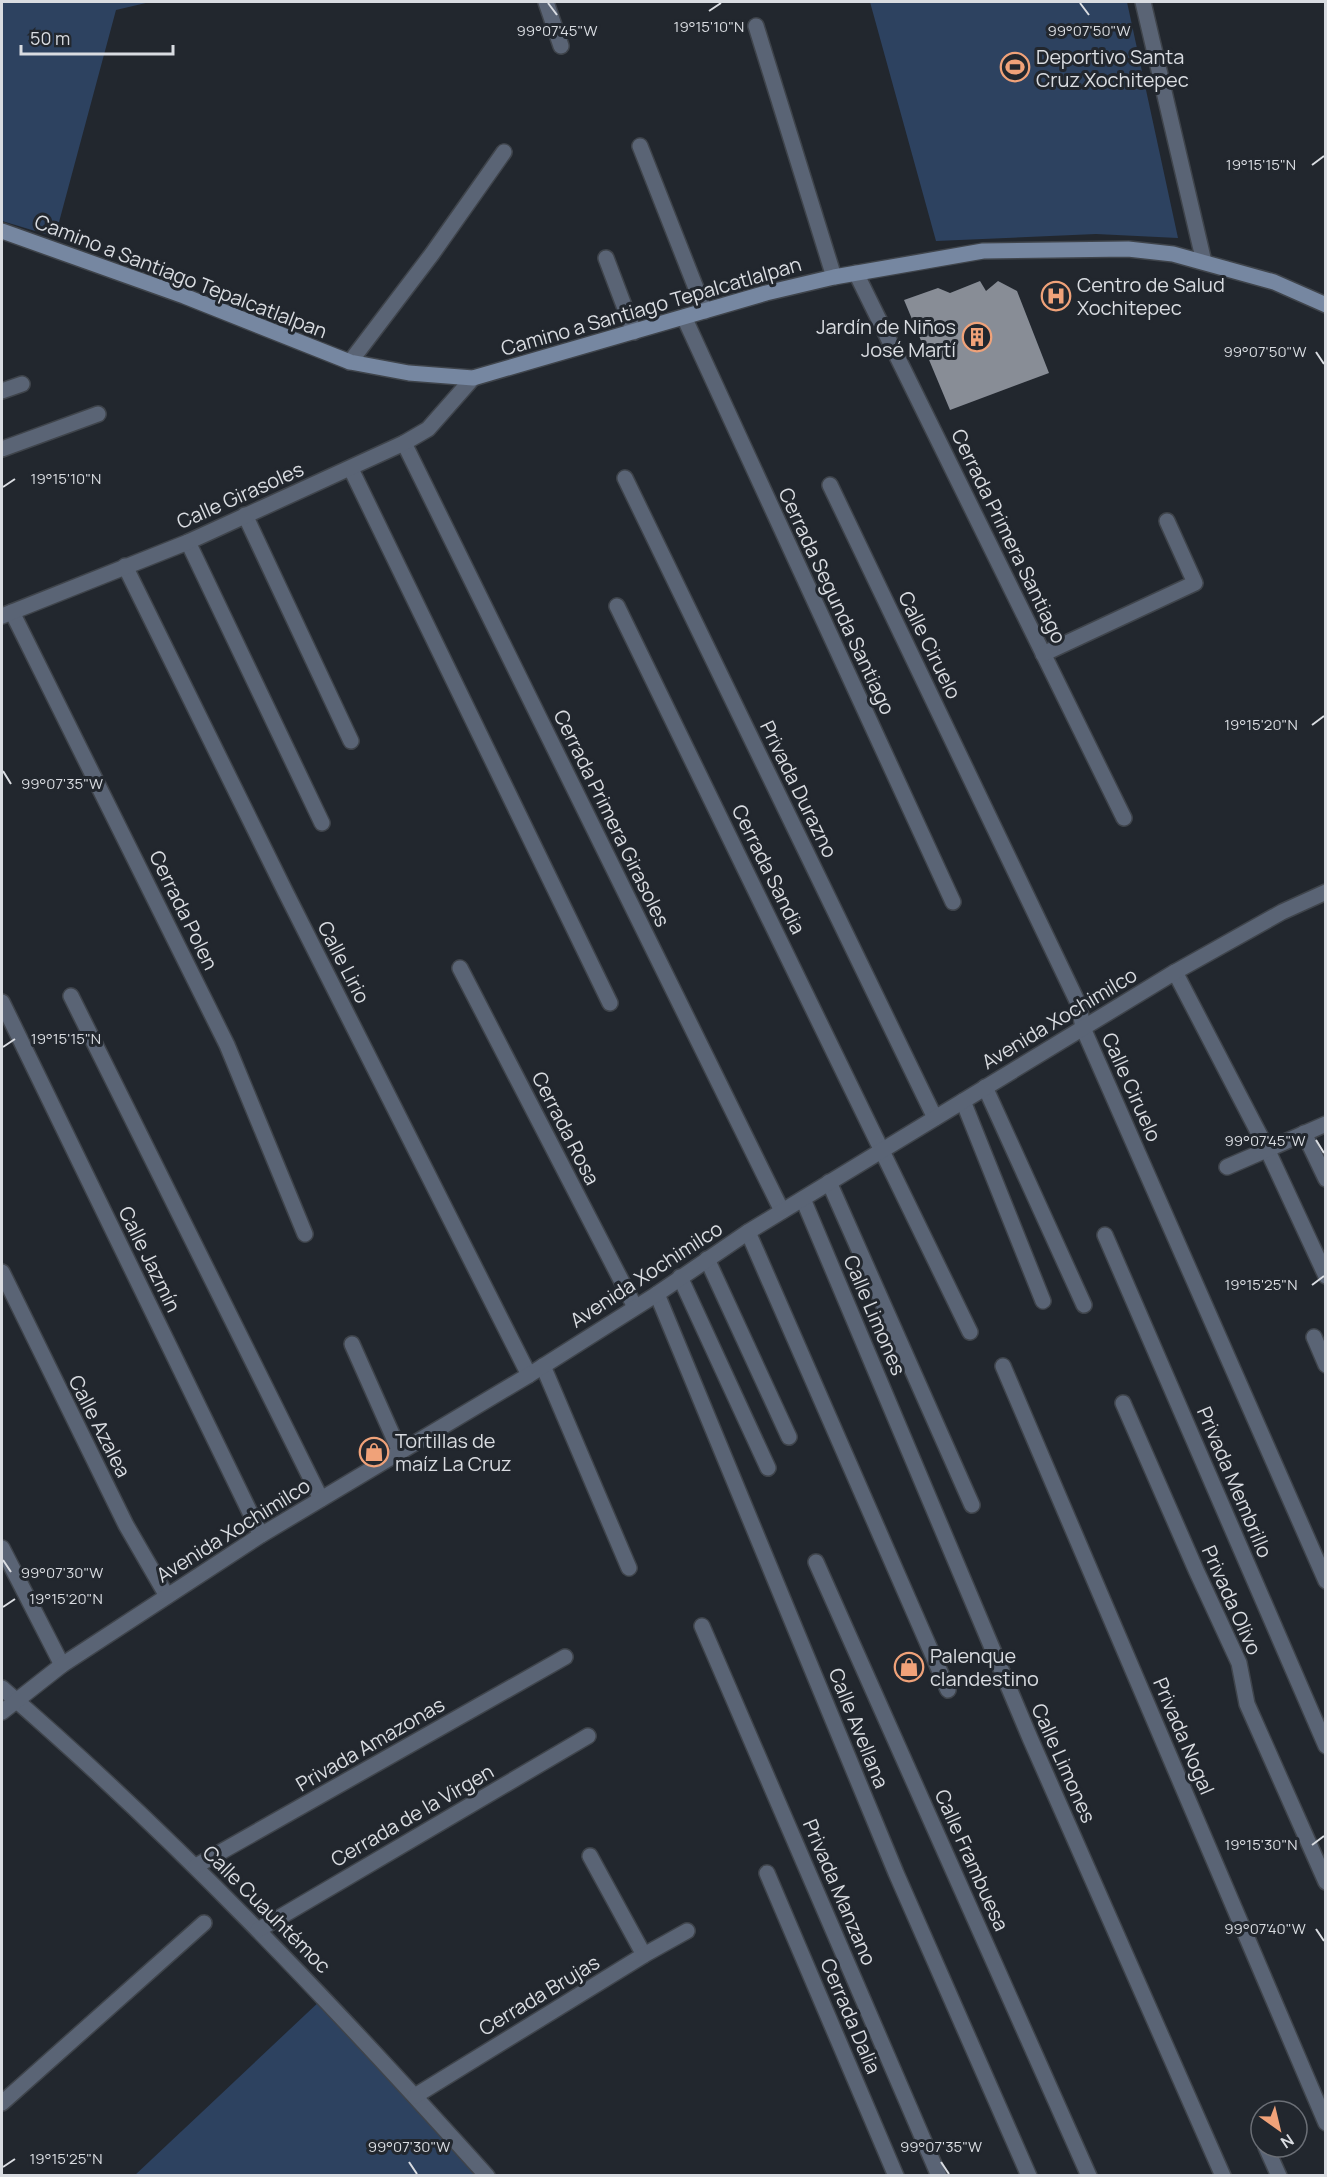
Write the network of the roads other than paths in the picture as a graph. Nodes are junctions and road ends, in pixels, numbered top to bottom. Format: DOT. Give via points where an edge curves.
graph roads {
  1 [pos="546,2"];
  2 [pos="1143,2"];
  3 [pos="756,26"];
  4 [pos="561,46"];
  5 [pos="640,146"];
  6 [pos="504,152"];
  7 [pos="2,231"];
  8 [pos="606,258"];
  9 [pos="1204,262"];
  10 [pos="856,273"];
  11 [pos="834,277"];
  12 [pos="1326,305"];
  13 [pos="705,311"];
  14 [pos="684,317"];
  15 [pos="634,332"];
  16 [pos="350,362"];
  17 [pos="473,378"];
  18 [pos="22,384"];
  19 [pos="2,391"];
  20 [pos="98,414"];
  21 [pos="404,443"];
  22 [pos="2,449"];
  23 [pos="351,470"];
  24 [pos="625,478"];
  25 [pos="830,485"];
  26 [pos="244,515"];
  27 [pos="1167,521"];
  28 [pos="188,542"];
  29 [pos="125,566"];
  30 [pos="617,606"];
  31 [pos="7,614"];
  32 [pos="1043,654"];
  33 [pos="351,741"];
  34 [pos="1124,818"];
  35 [pos="322,823"];
  36 [pos="1326,892"];
  37 [pos="953,902"];
  38 [pos="460,968"];
  39 [pos="1175,972"];
  40 [pos="71,996"];
  41 [pos="2,1002"];
  42 [pos="610,1003"];
  43 [pos="1083,1028"];
  44 [pos="985,1088"];
  45 [pos="963,1101"];
  46 [pos="935,1118"];
  47 [pos="1326,1124"];
  48 [pos="1304,1133"];
  49 [pos="1267,1149"];
  50 [pos="882,1150"];
  51 [pos="1227,1167"];
  52 [pos="1326,1179"];
  53 [pos="829,1182"];
  54 [pos="803,1198"];
  55 [pos="782,1211"];
  56 [pos="748,1232"];
  57 [pos="305,1234"];
  58 [pos="1105,1235"];
  59 [pos="707,1259"];
  60 [pos="2,1272"];
  61 [pos="1326,1276"];
  62 [pos="680,1277"];
  63 [pos="657,1294"];
  64 [pos="1043,1301"];
  65 [pos="1084,1305"];
  66 [pos="635,1307"];
  67 [pos="970,1332"];
  68 [pos="1314,1338"];
  69 [pos="352,1344"];
  70 [pos="1326,1365"];
  71 [pos="543,1366"];
  72 [pos="1003,1366"];
  73 [pos="529,1375"];
  74 [pos="1123,1403"];
  75 [pos="789,1437"];
  76 [pos="400,1452"];
  77 [pos="768,1468"];
  78 [pos="321,1499"];
  79 [pos="972,1505"];
  80 [pos="261,1535"];
  81 [pos="2,1548"];
  82 [pos="816,1562"];
  83 [pos="629,1568"];
  84 [pos="1326,1581"];
  85 [pos="167,1596"];
  86 [pos="702,1626"];
  87 [pos="565,1657"];
  88 [pos="63,1665"];
  89 [pos="2,1688"];
  90 [pos="948,1690"];
  91 [pos="16,1700"];
  92 [pos="2,1712"];
  93 [pos="588,1736"];
  94 [pos="1326,1746"];
  95 [pos="590,1856"];
  96 [pos="196,1866"];
  97 [pos="767,1873"];
  98 [pos="1326,1882"];
  99 [pos="204,1923"];
  100 [pos="258,1930"];
  101 [pos="687,1931"];
  102 [pos="644,1955"];
  103 [pos="415,2096"];
  104 [pos="2,2103"];
  105 [pos="1326,2123"];
  106 [pos="1271,2159"];
  107 [pos="487,2175"];
  108 [pos="896,2175"];
  109 [pos="939,2175"];
  110 [pos="1029,2175"];
  111 [pos="1089,2175"];
  112 [pos="1223,2175"];
  113 [pos="1278,2175"];
  1 -- 4 [label="street"];
  2 -- 9 [label="street"];
  3 -- 11 [label="street"];
  5 -- 13 [label="street"];
  6 -- 16 [label="street"];
  7 -- 16 [label="street, Camino a Santiago Tepalcatlalpan" via="184,296"];
  8 -- 15 [label="street"];
  9 -- 10 [label="street, Camino a Santiago Tepalcatlalpan" via="1128,249 983,251"];
  9 -- 12 [label="street, Camino a Santiago Tepalcatlalpan" via="1275,282"];
  10 -- 11 [label="street, Camino a Santiago Tepalcatlalpan"];
  10 -- 32 [label="street, Cerrada Primera Santiago"];
  11 -- 13 [label="street, Camino a Santiago Tepalcatlalpan"];
  13 -- 14 [label="street, Camino a Santiago Tepalcatlalpan"];
  14 -- 15 [label="street, Camino a Santiago Tepalcatlalpan"];
  14 -- 37 [label="street, Cerrada Segunda Santiago"];
  15 -- 17 [label="street, Camino a Santiago Tepalcatlalpan"];
  16 -- 17 [label="street, Camino a Santiago Tepalcatlalpan" via="409,373"];
  17 -- 21 [label="street, Calle Girasoles" via="428,429"];
  18 -- 19 [label="street"];
  20 -- 22 [label="street"];
  21 -- 23 [label="street, Calle Girasoles"];
  21 -- 55 [label="street, Cerrada Primera Girasoles"];
  23 -- 26 [label="street, Calle Girasoles"];
  23 -- 42 [label="street"];
  24 -- 46 [label="street, Privada Durazno"];
  25 -- 43 [label="street, Calle Ciruelo" via="1079,1005"];
  26 -- 28 [label="street, Calle Girasoles"];
  26 -- 33 [label="street"];
  27 -- 32 [label="street" via="1195,583"];
  28 -- 29 [label="street, Calle Girasoles"];
  28 -- 35 [label="street"];
  29 -- 31 [label="street, Calle Girasoles"];
  29 -- 73 [label="street, Calle Lirio"];
  30 -- 50 [label="street, Cerrada Sandia"];
  31 -- 57 [label="street, Cerrada Polen" via="227,1045"];
  32 -- 34 [label="street, Cerrada Primera Santiago"];
  36 -- 39 [label="street, Avenida Xochimilco"];
  38 -- 66 [label="street, Cerrada Rosa"];
  39 -- 43 [label="street, Avenida Xochimilco"];
  39 -- 49 [label="street"];
  40 -- 78 [label="street"];
  41 -- 80 [label="street, Calle Jazmín"];
  43 -- 44 [label="street, Avenida Xochimilco"];
  43 -- 84 [label="street, Calle Ciruelo"];
  44 -- 45 [label="street, Avenida Xochimilco"];
  44 -- 65 [label="street"];
  45 -- 46 [label="street, Avenida Xochimilco"];
  45 -- 64 [label="street"];
  46 -- 50 [label="street, Avenida Xochimilco"];
  47 -- 48 [label="street"];
  48 -- 49 [label="street"];
  48 -- 52 [label="street"];
  49 -- 51 [label="street"];
  49 -- 61 [label="street"];
  50 -- 53 [label="street, Avenida Xochimilco"];
  50 -- 67 [label="street, Cerrada Sandia"];
  53 -- 54 [label="street, Avenida Xochimilco"];
  53 -- 79 [label="street"];
  54 -- 55 [label="street, Avenida Xochimilco"];
  54 -- 112 [label="street, Calle Limones" via="1030,1738"];
  55 -- 56 [label="street, Avenida Xochimilco"];
  56 -- 59 [label="street, Avenida Xochimilco"];
  56 -- 90 [label="street"];
  58 -- 94 [label="street, Privada Membrillo"];
  59 -- 62 [label="street, Avenida Xochimilco"];
  59 -- 75 [label="street"];
  60 -- 85 [label="street, Calle Azalea" via="126,1525"];
  62 -- 63 [label="street, Avenida Xochimilco"];
  62 -- 77 [label="street"];
  63 -- 66 [label="street, Avenida Xochimilco"];
  63 -- 110 [label="street, Calle Avellana" via="892,1862"];
  66 -- 71 [label="street, Avenida Xochimilco"];
  68 -- 70 [label="street"];
  69 -- 76 [label="street"];
  71 -- 73 [label="street, Avenida Xochimilco"];
  71 -- 83 [label="street"];
  72 -- 105 [label="street, Privada Nogal"];
  73 -- 76 [label="street, Avenida Xochimilco"];
  74 -- 98 [label="street, Privada Olivo" via="1239,1663 1247,1704"];
  76 -- 78 [label="street, Avenida Xochimilco"];
  78 -- 80 [label="street, Avenida Xochimilco"];
  80 -- 85 [label="street, Avenida Xochimilco"];
  81 -- 88 [label="street"];
  82 -- 111 [label="street, Calle Frambuesa"];
  85 -- 88 [label="street, Avenida Xochimilco"];
  86 -- 109 [label="street, Privada Manzano"];
  87 -- 96 [label="street, Privada Amazonas"];
  88 -- 91 [label="street, Avenida Xochimilco"];
  89 -- 91 [label="street, Calle Cuauhtémoc"];
  91 -- 92 [label="street, Avenida Xochimilco"];
  91 -- 96 [label="street, Calle Cuauhtémoc"];
  93 -- 100 [label="street, Cerrada de la Virgen"];
  95 -- 102 [label="street"];
  96 -- 100 [label="street, Calle Cuauhtémoc"];
  97 -- 108 [label="street, Cerrada Dalia"];
  99 -- 104 [label="street"];
  100 -- 103 [label="street, Calle Cuauhtémoc"];
  101 -- 102 [label="street, Cerrada Brujas"];
  102 -- 103 [label="street, Cerrada Brujas"];
  103 -- 107 [label="street, Calle Cuauhtémoc"];
  106 -- 113 [label="street"];
}
